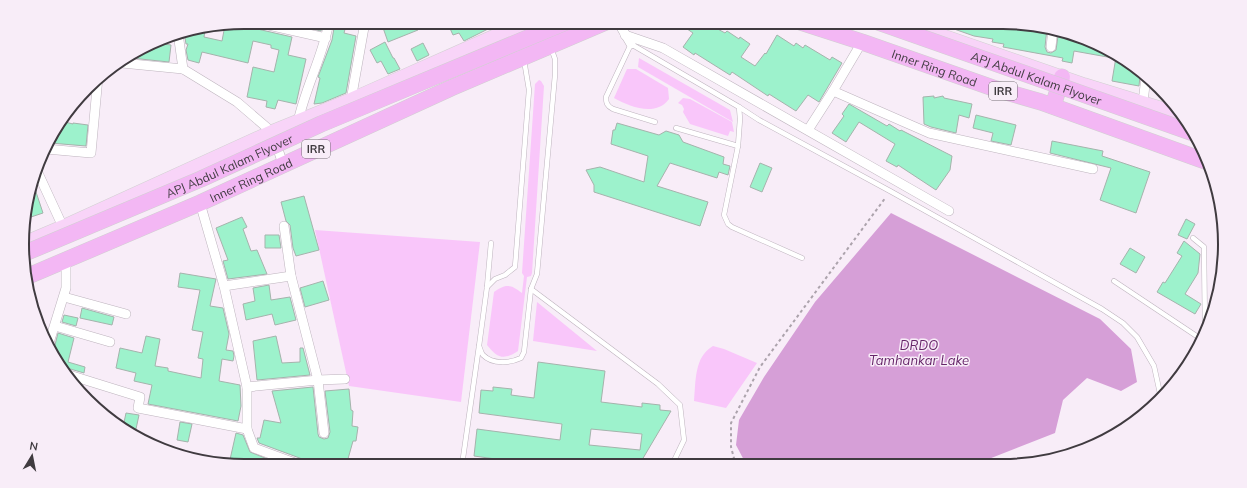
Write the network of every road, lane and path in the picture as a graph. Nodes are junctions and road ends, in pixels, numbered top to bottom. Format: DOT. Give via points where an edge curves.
graph roads {
  1 [pos="286,29"];
  2 [pos="328,29"];
  3 [pos="364,29"];
  4 [pos="511,29"];
  5 [pos="549,29"];
  6 [pos="590,29"];
  7 [pos="622,29"];
  8 [pos="822,29"];
  9 [pos="898,29"];
  10 [pos="922,29"];
  11 [pos="625,35"];
  12 [pos="1052,35"];
  13 [pos="326,38"];
  14 [pos="179,39"];
  15 [pos="862,42"];
  16 [pos="630,44"];
  17 [pos="551,46"];
  18 [pos="1051,47"];
  19 [pos="524,58"];
  20 [pos="127,64"];
  21 [pos="183,69"];
  22 [pos="1062,77"];
  23 [pos="1145,82"];
  24 [pos="1084,85"];
  25 [pos="95,89"];
  26 [pos="833,91"];
  27 [pos="351,100"];
  28 [pos="1143,102"];
  29 [pos="1053,106"];
  30 [pos="739,107"];
  31 [pos="1174,112"];
  32 [pos="1074,114"];
  33 [pos="298,122"];
  34 [pos="655,122"];
  35 [pos="676,128"];
  36 [pos="808,130"];
  37 [pos="1185,130"];
  38 [pos="272,132"];
  39 [pos="738,146"];
  40 [pos="51,149"];
  41 [pos="1201,160"];
  42 [pos="283,164"];
  43 [pos="1092,169"];
  44 [pos="40,176"];
  45 [pos="890,191"];
  46 [pos="200,203"];
  47 [pos="949,211"];
  48 [pos="284,226"];
  49 [pos="63,227"];
  50 [pos="1193,238"];
  51 [pos="29,241"];
  52 [pos="491,243"];
  53 [pos="29,251"];
  54 [pos="802,258"];
  55 [pos="66,260"];
  56 [pos="31,275"];
  57 [pos="291,276"];
  58 [pos="1114,281"];
  59 [pos="224,286"];
  60 [pos="487,288"];
  61 [pos="531,289"];
  62 [pos="64,297"];
  63 [pos="126,314"];
  64 [pos="1205,319"];
  65 [pos="55,326"];
  66 [pos="1197,337"];
  67 [pos="51,338"];
  68 [pos="110,342"];
  69 [pos="479,346"];
  70 [pos="74,377"];
  71 [pos="345,379"];
  72 [pos="318,380"];
  73 [pos="247,387"];
  74 [pos="1160,391"];
  75 [pos="247,429"];
  76 [pos="324,433"];
  77 [pos="284,459"];
  78 [pos="463,459"];
  79 [pos="675,459"];
  80 [pos="734,459"];
  1 -- 13 [label="street"];
  2 -- 13 [label="street"];
  3 -- 27 [label="street"];
  4 -- 27 [label="main road"];
  5 -- 53 [label="highway, APJ Abdul Kalam Flyover, bridge" via="321,124 201,179"];
  6 -- 17 [label="highway, Inner Ring Road / IRR"];
  7 -- 11 [label="street"];
  8 -- 15 [label="highway, Inner Ring Road / IRR"];
  9 -- 37 [label="highway, APJ Abdul Kalam Flyover, bridge"];
  10 -- 22 [label="main road"];
  11 -- 16 [label="street"];
  11 -- 36 [label="street" via="663,48"];
  12 -- 18 [label="street"];
  13 -- 33 [label="street"];
  14 -- 21 [label="street"];
  15 -- 26 [label="street"];
  15 -- 29 [label="highway, Inner Ring Road / IRR"];
  16 -- 30 [label="lane"];
  16 -- 34 [label="lane" via="606,97 607,106"];
  17 -- 19 [label="highway, Inner Ring Road / IRR"];
  17 -- 61 [label="lane" via="555,59 555,75 537,274"];
  19 -- 42 [label="highway, Inner Ring Road / IRR"];
  19 -- 60 [label="lane" via="529,90 515,267 495,279"];
  20 -- 21 [label="street"];
  21 -- 38 [label="street" via="237,102"];
  22 -- 24 [label="main road"];
  22 -- 29 [label="highway"];
  23 -- 28 [label="street"];
  24 -- 28 [label="main road"];
  24 -- 32 [label="highway"];
  25 -- 40 [label="street" via="91,153"];
  26 -- 36 [label="street"];
  26 -- 43 [label="street" via="929,133"];
  27 -- 33 [label="main road"];
  28 -- 31 [label="main road"];
  29 -- 32 [label="highway, Inner Ring Road / IRR"];
  30 -- 39 [label="lane"];
  30 -- 45 [label="lane"];
  32 -- 41 [label="highway, Inner Ring Road / IRR"];
  33 -- 38 [label="main road"];
  35 -- 39 [label="lane"];
  36 -- 47 [label="street"];
  38 -- 42 [label="street"];
  38 -- 49 [label="main road"];
  39 -- 54 [label="lane" via="725,220 732,227"];
  42 -- 46 [label="highway, Inner Ring Road / IRR"];
  44 -- 49 [label="street"];
  45 -- 74 [label="lane" via="1123,323 1137,337 1154,366"];
  45 -- 80 [label="path" via="760,367 731,423 731,447"];
  46 -- 55 [label="highway, Inner Ring Road / IRR"];
  46 -- 59 [label="street"];
  48 -- 57 [label="street"];
  49 -- 51 [label="main road"];
  50 -- 64 [label="lane" via="1204,247"];
  52 -- 60 [label="lane"];
  55 -- 56 [label="highway, Inner Ring Road / IRR"];
  55 -- 62 [label="street"];
  57 -- 59 [label="street"];
  57 -- 72 [label="street"];
  58 -- 66 [label="lane"];
  59 -- 73 [label="street"];
  60 -- 69 [label="lane"];
  61 -- 69 [label="lane" via="524,352 521,358 506,363 496,361 483,355"];
  61 -- 79 [label="lane" via="658,384 680,405 684,440"];
  62 -- 63 [label="street"];
  62 -- 65 [label="street"];
  65 -- 67 [label="street"];
  65 -- 68 [label="street"];
  69 -- 78 [label="lane"];
  70 -- 75 [label="street" via="140,397 138,408"];
  71 -- 72 [label="street"];
  72 -- 73 [label="street"];
  72 -- 76 [label="street"];
  73 -- 75 [label="street"];
  75 -- 77 [label="street" via="254,448"];
}
